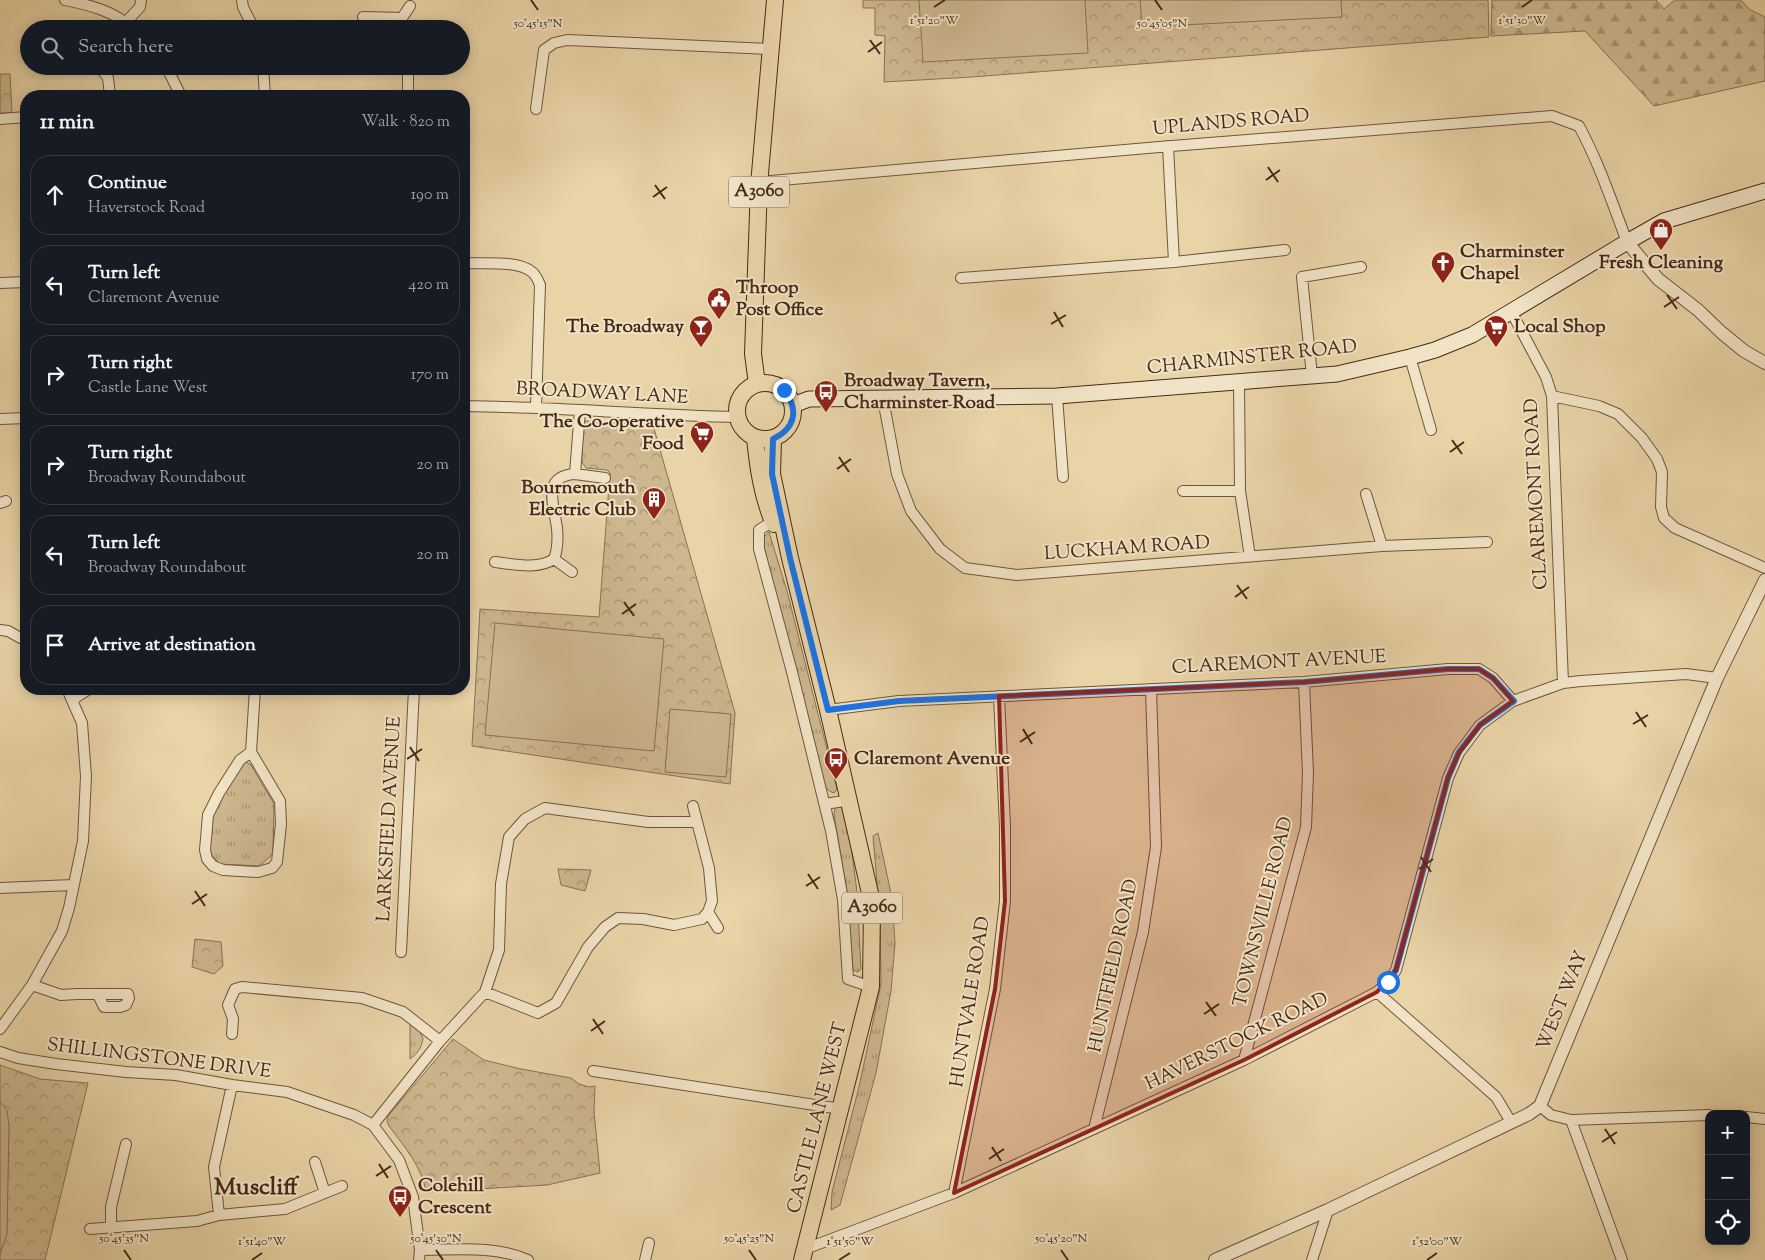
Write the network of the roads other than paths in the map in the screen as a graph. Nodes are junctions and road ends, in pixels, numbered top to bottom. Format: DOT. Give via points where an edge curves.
graph roads {
  1 [pos="65,0"];
  2 [pos="141,0"];
  3 [pos="242,0"];
  4 [pos="775,0"];
  5 [pos="410,6"];
  6 [pos="363,17"];
  7 [pos="120,20"];
  8 [pos="133,20"];
  9 [pos="250,20"];
  10 [pos="383,20"];
  11 [pos="404,20"];
  12 [pos="772,49"];
  13 [pos="106,75"];
  14 [pos="170,75"];
  15 [pos="264,75"];
  16 [pos="408,75"];
  17 [pos="109,90"];
  18 [pos="178,90"];
  19 [pos="265,90"];
  20 [pos="408,90"];
  21 [pos="536,109"];
  22 [pos="20,117"];
  23 [pos="0,119"];
  24 [pos="1168,146"];
  25 [pos="760,182"];
  26 [pos="1765,191"];
  27 [pos="1627,242"];
  28 [pos="1285,250"];
  29 [pos="1174,262"];
  30 [pos="470,263"];
  31 [pos="1362,267"];
  32 [pos="961,278"];
  33 [pos="20,282"];
  34 [pos="0,283"];
  35 [pos="1512,313"];
  36 [pos="1410,358"];
  37 [pos="1765,363"];
  38 [pos="1312,376"];
  39 [pos="1239,381"];
  40 [pos="757,384"];
  41 [pos="1057,396"];
  42 [pos="1552,396"];
  43 [pos="883,399"];
  44 [pos="793,405"];
  45 [pos="470,406"];
  46 [pos="536,407"];
  47 [pos="580,410"];
  48 [pos="738,417"];
  49 [pos="20,418"];
  50 [pos="0,419"];
  51 [pos="1431,430"];
  52 [pos="755,438"];
  53 [pos="773,439"];
  54 [pos="575,474"];
  55 [pos="1063,477"];
  56 [pos="605,478"];
  57 [pos="1183,491"];
  58 [pos="1240,491"];
  59 [pos="1366,494"];
  60 [pos="773,521"];
  61 [pos="1487,542"];
  62 [pos="1382,546"];
  63 [pos="790,558"];
  64 [pos="1250,558"];
  65 [pos="554,559"];
  66 [pos="495,562"];
  67 [pos="1765,568"];
  68 [pos="572,572"];
  69 [pos="1765,580"];
  70 [pos="0,630"];
  71 [pos="20,638"];
  72 [pos="1717,678"];
  73 [pos="1304,682"];
  74 [pos="1563,683"];
  75 [pos="1151,688"];
  76 [pos="70,695"];
  77 [pos="80,695"];
  78 [pos="255,695"];
  79 [pos="414,695"];
  80 [pos="999,696"];
  81 [pos="72,700"];
  82 [pos="1514,701"];
  83 [pos="828,710"];
  84 [pos="251,752"];
  85 [pos="850,800"];
  86 [pos="825,804"];
  87 [pos="693,806"];
  88 [pos="697,822"];
  89 [pos="73,884"];
  90 [pos="0,888"];
  91 [pos="708,912"];
  92 [pos="718,928"];
  93 [pos="401,952"];
  94 [pos="32,985"];
  95 [pos="871,987"];
  96 [pos="485,992"];
  97 [pos="1377,992"];
  98 [pos="98,995"];
  99 [pos="0,1029"];
  100 [pos="232,1034"];
  101 [pos="440,1041"];
  102 [pos="0,1052"];
  103 [pos="1244,1060"];
  104 [pos="593,1071"];
  105 [pos="232,1085"];
  106 [pos="1540,1106"];
  107 [pos="842,1109"];
  108 [pos="1705,1115"];
  109 [pos="1750,1117"];
  110 [pos="1765,1119"];
  111 [pos="1571,1120"];
  112 [pos="1511,1122"];
  113 [pos="373,1125"];
  114 [pos="1094,1129"];
  115 [pos="126,1144"];
  116 [pos="315,1162"];
  117 [pos="342,1186"];
  118 [pos="324,1193"];
  119 [pos="954,1193"];
  120 [pos="1328,1210"];
  121 [pos="219,1215"];
  122 [pos="110,1227"];
  123 [pos="90,1229"];
  124 [pos="649,1243"];
  125 [pos="803,1254"];
  126 [pos="420,1255"];
  127 [pos="484,1255"];
  128 [pos="528,1260"];
  129 [pos="644,1260"];
  130 [pos="1215,1260"];
  131 [pos="1312,1260"];
  132 [pos="1626,1260"];
  1 -- 7 [label="street" via="91,6"];
  2 -- 8 [label="street"];
  3 -- 9 [label="street"];
  4 -- 12 [label="main road, A3060"];
  5 -- 11 [label="street"];
  6 -- 10 [label="street"];
  12 -- 21 [label="street" via="567,40 554,43 544,50"];
  12 -- 25 [label="main road, A3060"];
  13 -- 17 [label="street"];
  14 -- 18 [label="street"];
  15 -- 19 [label="street"];
  16 -- 20 [label="street"];
  22 -- 23 [label="street"];
  24 -- 25 [label="street, UPLANDS ROAD"];
  24 -- 27 [label="street, UPLANDS ROAD" via="1552,116 1579,126 1592,149"];
  24 -- 29 [label="street"];
  25 -- 40 [label="main road, A3060" via="753,354"];
  26 -- 27 [label="main road, CHARMINSTER ROAD" via="1664,221"];
  27 -- 35 [label="main road, CHARMINSTER ROAD"];
  27 -- 37 [label="street" via="1658,279 1744,351"];
  28 -- 29 [label="street"];
  29 -- 32 [label="street"];
  30 -- 46 [label="street" via="519,265 537,278 540,285"];
  31 -- 38 [label="street" via="1302,277"];
  33 -- 34 [label="street"];
  35 -- 36 [label="main road, CHARMINSTER ROAD" via="1472,335"];
  35 -- 42 [label="street, CLAREMONT ROAD" via="1546,377"];
  36 -- 38 [label="main road, CHARMINSTER ROAD" via="1337,374"];
  36 -- 51 [label="street"];
  38 -- 39 [label="main road, CHARMINSTER ROAD"];
  39 -- 41 [label="main road, CHARMINSTER ROAD"];
  39 -- 58 [label="street"];
  40 -- 44 [label="main road" via="776,385 784,390"];
  40 -- 48 [label="main road" via="743,393 737,408"];
  41 -- 43 [label="main road, CHARMINSTER ROAD"];
  41 -- 55 [label="street"];
  42 -- 67 [label="street" via="1599,406 1618,414 1657,459 1662,472 1661,507 1664,518 1675,528"];
  42 -- 74 [label="street, CLAREMONT ROAD"];
  43 -- 44 [label="main road, CHARMINSTER ROAD" via="809,399"];
  43 -- 64 [label="street, LUCKHAM ROAD" via="897,474 910,511 940,549 965,568 1017,575"];
  44 -- 53 [label="main road" via="792,422"];
  45 -- 46 [label="street, BROADWAY LANE"];
  46 -- 47 [label="street, BROADWAY LANE"];
  47 -- 48 [label="street, BROADWAY LANE"];
  47 -- 54 [label="street"];
  48 -- 52 [label="main road" via="741,426"];
  49 -- 50 [label="street"];
  52 -- 53 [label="main road"];
  52 -- 60 [label="main road, CASTLE LANE WEST / A3060" via="759,475"];
  53 -- 63 [label="main road, CASTLE LANE WEST / A3060" via="772,474"];
  54 -- 56 [label="street"];
  54 -- 65 [label="street" via="565,474 556,481 553,489 558,539"];
  57 -- 58 [label="street"];
  58 -- 64 [label="street"];
  59 -- 62 [label="street"];
  60 -- 63 [label="main road, CASTLE LANE WEST / A3060"];
  60 -- 86 [label="street" via="759,530 759,549"];
  61 -- 62 [label="street, LUCKHAM ROAD"];
  62 -- 64 [label="street, LUCKHAM ROAD"];
  63 -- 83 [label="main road, CASTLE LANE WEST / A3060"];
  65 -- 66 [label="street" via="538,565"];
  65 -- 68 [label="street"];
  69 -- 72 [label="street, WEST WAY"];
  70 -- 71 [label="street"];
  72 -- 74 [label="street" via="1686,674"];
  72 -- 106 [label="street, WEST WAY"];
  73 -- 75 [label="street, CLAREMONT AVENUE"];
  73 -- 82 [label="street, CLAREMONT AVENUE" via="1479,669 1493,678"];
  73 -- 103 [label="street, TOWNSVILLE ROAD" via="1308,773 1306,828"];
  74 -- 82 [label="street"];
  75 -- 80 [label="street, CLAREMONT AVENUE"];
  75 -- 114 [label="street, HUNTFIELD ROAD" via="1156,847 1143,932"];
  76 -- 81 [label="street"];
  77 -- 81 [label="street"];
  78 -- 84 [label="street"];
  79 -- 93 [label="street, LARKSFIELD AVENUE"];
  80 -- 83 [label="street, CLAREMONT AVENUE" via="899,701"];
  80 -- 119 [label="street, HUNTVALE ROAD" via="1005,901 995,989"];
  81 -- 89 [label="street" via="82,723 86,776 83,841"];
  82 -- 97 [label="street, HAVERSTOCK ROAD" via="1480,725 1459,752 1448,778 1396,970"];
  83 -- 85 [label="main road, CASTLE LANE WEST / A3060"];
  84 -- 84 [label="street" via="280,801 277,862 272,868 258,872 223,870 213,866 205,850 208,815 240,760"];
  85 -- 86 [label="street"];
  85 -- 95 [label="main road, CASTLE LANE WEST / A3060" via="872,902"];
  86 -- 95 [label="street" via="843,900 848,979"];
  87 -- 88 [label="street"];
  88 -- 91 [label="street" via="709,868 712,901"];
  88 -- 96 [label="street" via="648,822 546,808 524,819 509,837 501,884 499,950"];
  89 -- 90 [label="street"];
  89 -- 94 [label="street" via="62,931"];
  91 -- 92 [label="street"];
  91 -- 96 [label="street" via="702,919 674,925 618,918 605,927 588,947 556,1004 538,1013"];
  94 -- 98 [label="street" via="61,995"];
  94 -- 99 [label="street"];
  95 -- 107 [label="main road, CASTLE LANE WEST / A3060"];
  96 -- 101 [label="street"];
  97 -- 103 [label="street, HAVERSTOCK ROAD"];
  97 -- 112 [label="street" via="1496,1097"];
  100 -- 101 [label="street" via="228,1005 235,989 242,987 362,998 403,1012"];
  101 -- 113 [label="street"];
  102 -- 105 [label="street, SHILLINGSTONE DRIVE" via="56,1064 176,1075"];
  103 -- 114 [label="street, HAVERSTOCK ROAD"];
  104 -- 107 [label="street"];
  105 -- 113 [label="street, SHILLINGSTONE DRIVE" via="287,1092"];
  105 -- 121 [label="street" via="214,1166"];
  106 -- 111 [label="street" via="1551,1114"];
  106 -- 112 [label="street"];
  107 -- 125 [label="main road, CASTLE LANE WEST / A3060"];
  108 -- 111 [label="street"];
  109 -- 110 [label="street"];
  111 -- 132 [label="street"];
  112 -- 120 [label="street"];
  113 -- 126 [label="street, SHILLINGSTONE DRIVE" via="399,1160 413,1197"];
  114 -- 119 [label="street, HAVERSTOCK ROAD"];
  115 -- 122 [label="street" via="111,1207"];
  116 -- 118 [label="street"];
  117 -- 118 [label="street"];
  118 -- 121 [label="street" via="285,1209"];
  119 -- 125 [label="street, HAVERSTOCK ROAD"];
  120 -- 130 [label="street"];
  120 -- 131 [label="street"];
  121 -- 122 [label="street" via="198,1221"];
  122 -- 123 [label="street"];
  124 -- 129 [label="street"];
  126 -- 127 [label="street"];
  127 -- 128 [label="street" via="514,1254"];
}
